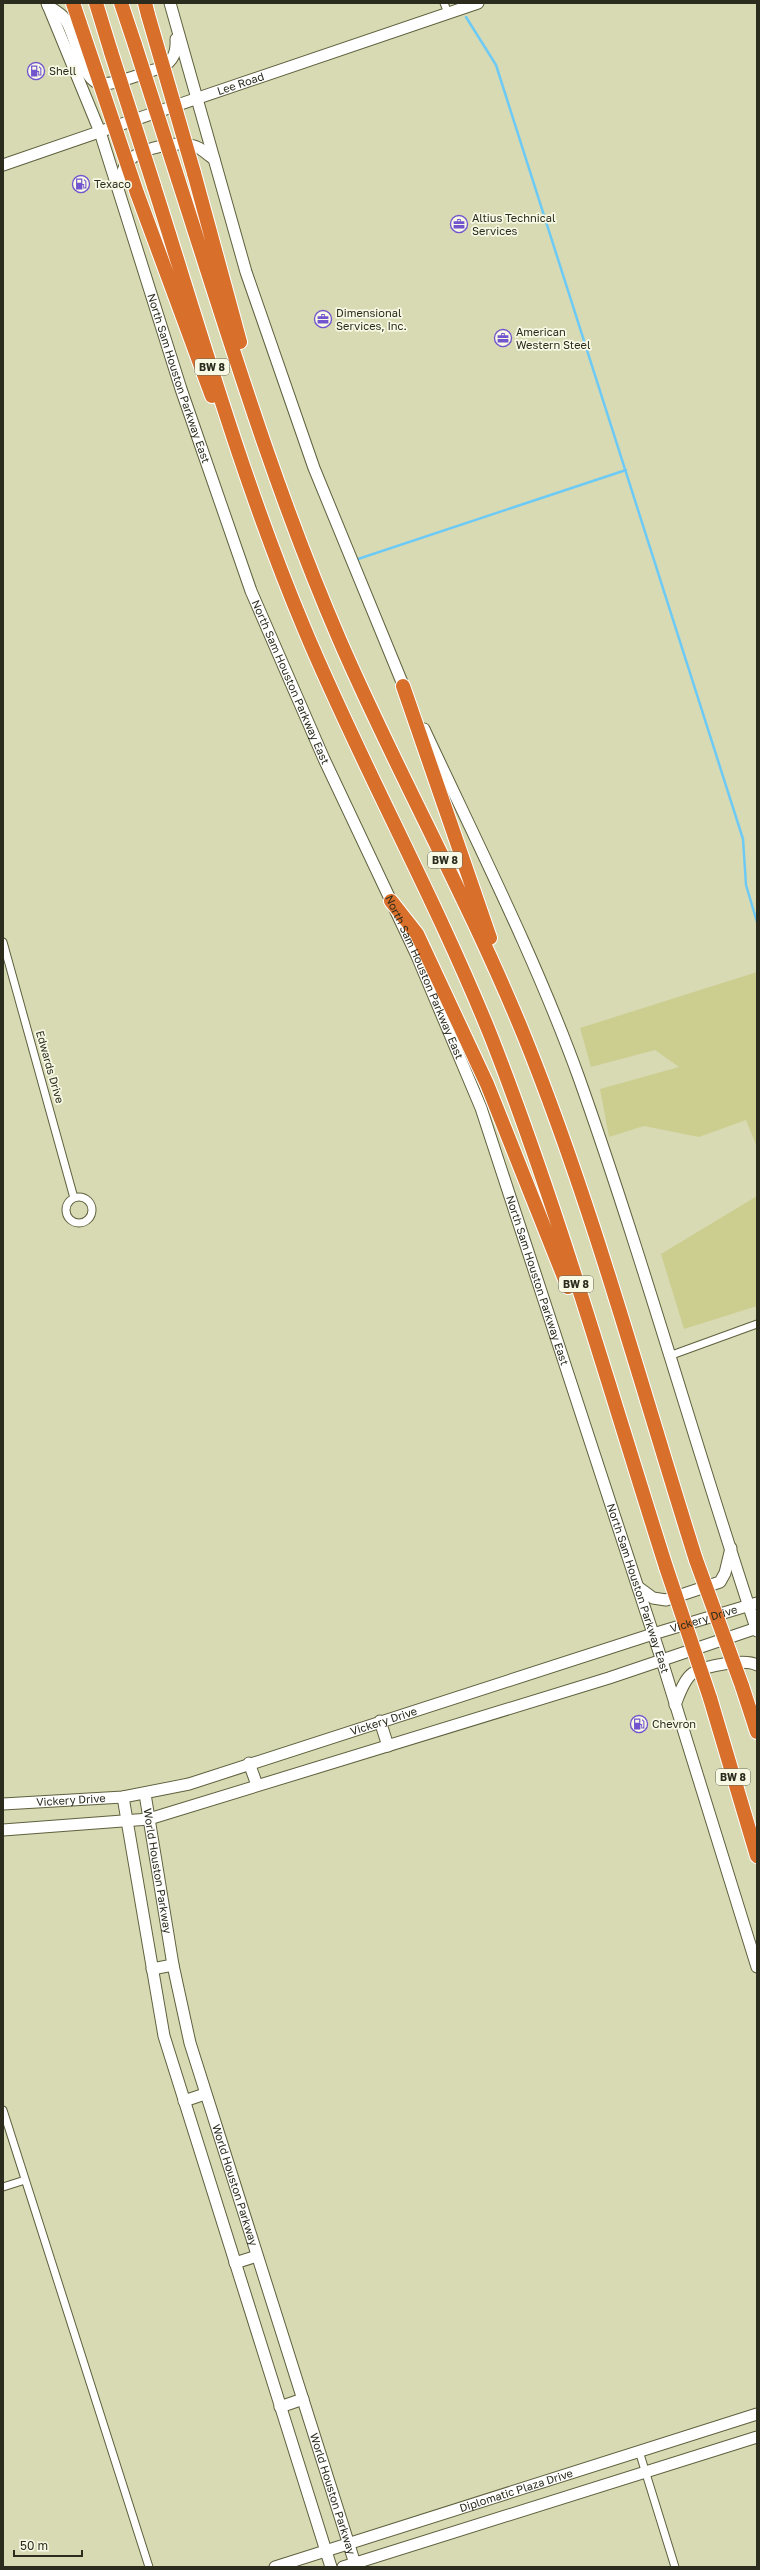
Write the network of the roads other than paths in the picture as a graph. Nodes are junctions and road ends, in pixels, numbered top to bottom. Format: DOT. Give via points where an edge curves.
graph roads {
  1 [pos="73,3"];
  2 [pos="96,3"];
  3 [pos="121,3"];
  4 [pos="145,3"];
  5 [pos="170,3"];
  6 [pos="478,3"];
  7 [pos="47,4"];
  8 [pos="446,8"];
  9 [pos="176,22"];
  10 [pos="197,97"];
  11 [pos="100,132"];
  12 [pos="214,160"];
  13 [pos="3,165"];
  14 [pos="119,190"];
  15 [pos="278,479"];
  16 [pos="272,548"];
  17 [pos="403,686"];
  18 [pos="391,901"];
  19 [pos="3,942"];
  20 [pos="524,1037"];
  21 [pos="74,1198"];
  22 [pos="757,1324"];
  23 [pos="669,1356"];
  24 [pos="608,1384"];
  25 [pos="731,1548"];
  26 [pos="638,1587"];
  27 [pos="753,1605"];
  28 [pos="757,1629"];
  29 [pos="653,1634"];
  30 [pos="662,1661"];
  31 [pos="757,1665"];
  32 [pos="675,1706"];
  33 [pos="380,1721"];
  34 [pos="757,1732"];
  35 [pos="388,1746"];
  36 [pos="249,1763"];
  37 [pos="256,1786"];
  38 [pos="145,1794"];
  39 [pos="123,1797"];
  40 [pos="3,1804"];
  41 [pos="149,1819"];
  42 [pos="127,1821"];
  43 [pos="3,1830"];
  44 [pos="757,1856"];
  45 [pos="173,1965"];
  46 [pos="757,1967"];
  47 [pos="152,1969"];
  48 [pos="205,2094"];
  49 [pos="184,2101"];
  50 [pos="3,2110"];
  51 [pos="25,2180"];
  52 [pos="3,2187"];
  53 [pos="256,2256"];
  54 [pos="235,2263"];
  55 [pos="302,2400"];
  56 [pos="280,2407"];
  57 [pos="757,2414"];
  58 [pos="757,2437"];
  59 [pos="639,2451"];
  60 [pos="645,2471"];
  61 [pos="349,2545"];
  62 [pos="326,2551"];
  63 [pos="355,2565"];
  64 [pos="149,2567"];
  65 [pos="275,2567"];
  66 [pos="331,2567"];
  67 [pos="343,2567"];
  68 [pos="675,2567"];
  1 -- 16 [label="highway, bridge" via="137,193 202,370"];
  2 -- 16 [label="highway, BW 8, bridge"];
  3 -- 15 [label="highway, BW 8, bridge"];
  4 -- 15 [label="highway, bridge"];
  5 -- 9 [label="main road"];
  6 -- 8 [label="main road, Lee Road"];
  7 -- 9 [label="main road" via="65,18 89,78 98,83 111,83 150,71 162,67 171,60 177,52"];
  7 -- 11 [label="main road, North Sam Houston Parkway East"];
  8 -- 10 [label="main road, Lee Road" via="310,61"];
  9 -- 10 [label="main road"];
  10 -- 11 [label="main road, Lee Road"];
  10 -- 12 [label="main road"];
  11 -- 13 [label="main road, Lee Road"];
  11 -- 14 [label="main road, North Sam Houston Parkway East"];
  12 -- 14 [label="main road" via="199,148 187,145 169,145 148,151 128,162 121,174"];
  12 -- 17 [label="main road" via="246,272 314,468"];
  14 -- 18 [label="main road, North Sam Houston Parkway East" via="181,389 251,591 324,759"];
  15 -- 20 [label="highway, BW 8" via="344,649 465,903"];
  16 -- 24 [label="highway, BW 8" via="337,704 444,928 480,1011 530,1141"];
  17 -- 20 [label="highway"];
  17 -- 23 [label="main road" via="540,977 579,1077"];
  18 -- 24 [label="highway" via="416,934 487,1084"];
  18 -- 26 [label="main road, North Sam Houston Parkway East" via="481,1108"];
  19 -- 21 [label="street, Edwards Drive"];
  20 -- 34 [label="highway, BW 8, bridge" via="583,1202 696,1560"];
  22 -- 23 [label="street"];
  23 -- 25 [label="main road"];
  24 -- 44 [label="highway, BW 8, bridge" via="710,1698"];
  25 -- 26 [label="main road" via="720,1582 666,1600 653,1598"];
  25 -- 27 [label="main road"];
  26 -- 29 [label="main road, North Sam Houston Parkway East"];
  27 -- 28 [label="main road"];
  27 -- 29 [label="main road, Vickery Drive"];
  28 -- 30 [label="main road"];
  29 -- 30 [label="main road, North Sam Houston Parkway East"];
  29 -- 33 [label="main road, Vickery Drive"];
  30 -- 32 [label="main road, North Sam Houston Parkway East"];
  30 -- 35 [label="main road"];
  31 -- 32 [label="main road" via="738,1661 693,1673 681,1689"];
  32 -- 46 [label="main road, North Sam Houston Parkway East"];
  33 -- 35 [label="main road"];
  33 -- 36 [label="main road, Vickery Drive"];
  35 -- 37 [label="main road"];
  36 -- 37 [label="main road"];
  36 -- 38 [label="main road, Vickery Drive" via="189,1784"];
  37 -- 41 [label="main road"];
  38 -- 39 [label="main road, Vickery Drive"];
  38 -- 41 [label="main road, World Houston Parkway"];
  39 -- 40 [label="main road, Vickery Drive"];
  39 -- 42 [label="main road, World Houston Parkway"];
  41 -- 42 [label="main road"];
  41 -- 45 [label="main road, World Houston Parkway"];
  42 -- 43 [label="main road"];
  42 -- 47 [label="main road, World Houston Parkway"];
  45 -- 47 [label="main road"];
  45 -- 48 [label="main road, World Houston Parkway" via="183,2015"];
  47 -- 49 [label="main road, World Houston Parkway" via="164,2036"];
  48 -- 49 [label="main road"];
  48 -- 53 [label="main road, World Houston Parkway"];
  49 -- 54 [label="main road, World Houston Parkway"];
  50 -- 51 [label="street"];
  51 -- 52 [label="street"];
  51 -- 64 [label="street"];
  53 -- 54 [label="main road"];
  53 -- 55 [label="main road, World Houston Parkway"];
  54 -- 56 [label="main road, World Houston Parkway"];
  55 -- 56 [label="main road"];
  55 -- 61 [label="main road, World Houston Parkway"];
  56 -- 62 [label="main road, World Houston Parkway"];
  57 -- 59 [label="main road, Diplomatic Plaza Drive"];
  58 -- 60 [label="main road, Diplomatic Plaza Drive"];
  59 -- 60 [label="street"];
  59 -- 61 [label="main road, Diplomatic Plaza Drive"];
  60 -- 63 [label="main road, Diplomatic Plaza Drive"];
  60 -- 68 [label="street"];
  61 -- 62 [label="main road, Diplomatic Plaza Drive"];
  61 -- 63 [label="main road, World Houston Parkway"];
  62 -- 65 [label="main road, Diplomatic Plaza Drive"];
  62 -- 66 [label="main road, World Houston Parkway"];
  63 -- 67 [label="main road, Diplomatic Plaza Drive"];
}
